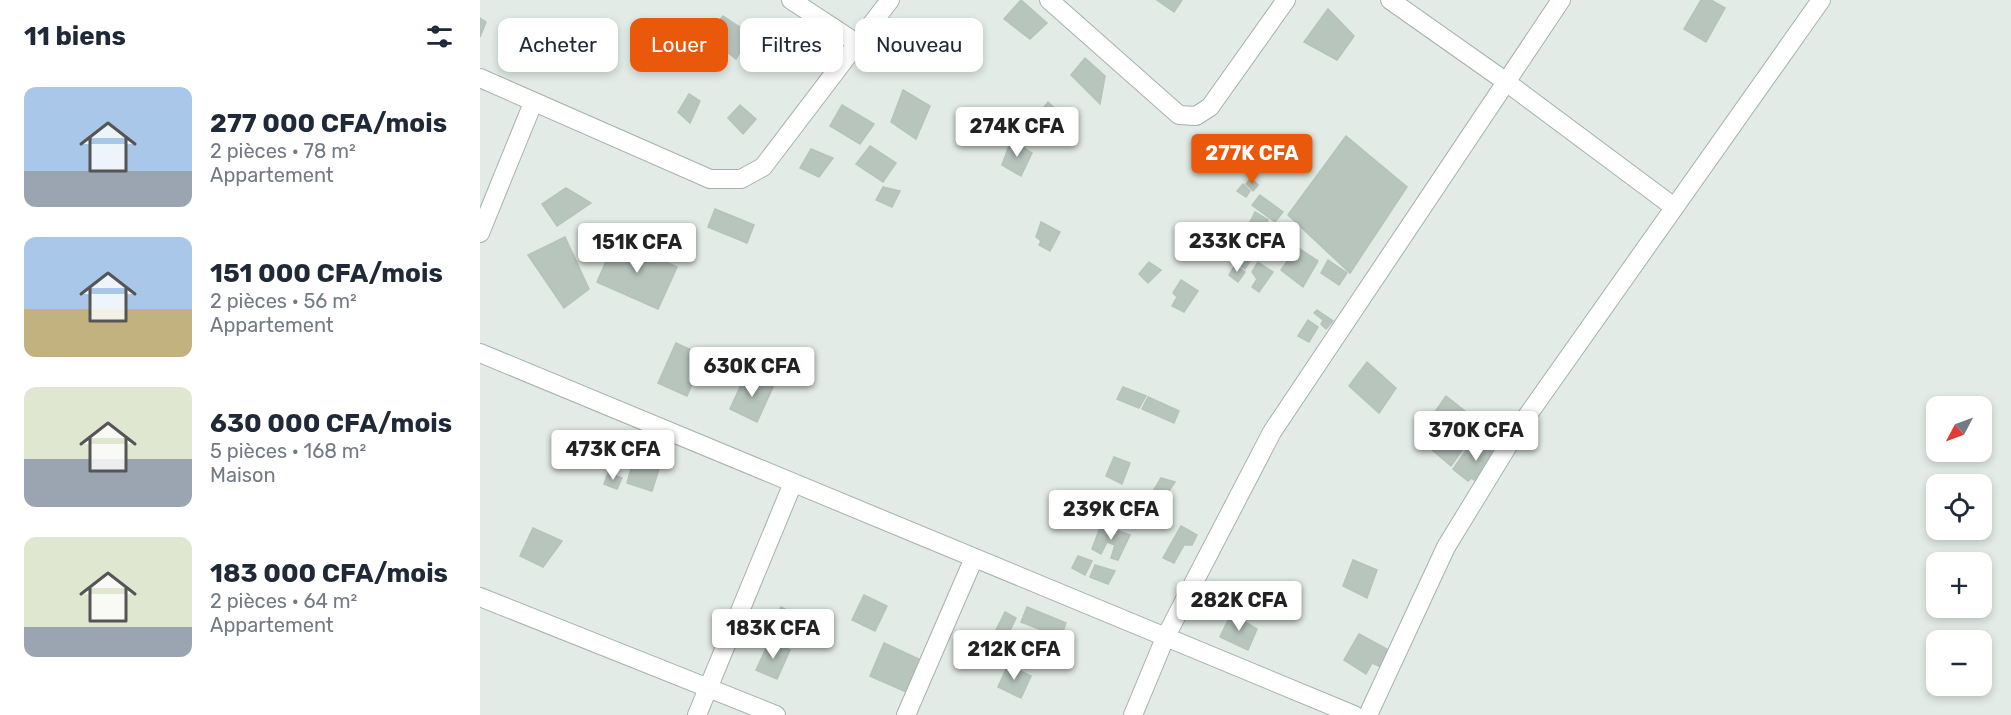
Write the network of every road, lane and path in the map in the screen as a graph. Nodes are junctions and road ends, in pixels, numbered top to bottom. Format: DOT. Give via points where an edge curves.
graph roads {
  1 [pos="791,0"];
  2 [pos="890,0"];
  3 [pos="1049,0"];
  4 [pos="1286,0"];
  5 [pos="1390,0"];
  6 [pos="1561,0"];
  7 [pos="1821,0"];
  8 [pos="877,18"];
  9 [pos="855,42"];
  10 [pos="855,48"];
  11 [pos="480,78"];
  12 [pos="1505,81"];
  13 [pos="533,102"];
  14 [pos="1674,207"];
  15 [pos="480,233"];
  16 [pos="480,353"];
  17 [pos="793,483"];
  18 [pos="974,558"];
  19 [pos="480,597"];
  20 [pos="1165,638"];
  21 [pos="708,689"];
  22 [pos="697,715"];
  23 [pos="776,715"];
  24 [pos="906,715"];
  25 [pos="1133,715"];
  26 [pos="1354,715"];
  27 [pos="1368,715"];
  1 -- 9 [label="street"];
  2 -- 8 [label="street"];
  3 -- 4 [label="street" via="1179,115 1196,116 1210,106"];
  5 -- 12 [label="street"];
  6 -- 12 [label="street"];
  7 -- 14 [label="street"];
  10 -- 13 [label="street" via="763,167 741,179 710,179"];
  11 -- 13 [label="street"];
  12 -- 14 [label="street"];
  12 -- 20 [label="street" via="1272,432"];
  13 -- 15 [label="street"];
  14 -- 27 [label="street" via="1520,426 1446,547"];
  16 -- 17 [label="street"];
  17 -- 18 [label="street"];
  17 -- 21 [label="street"];
  18 -- 20 [label="street"];
  18 -- 24 [label="street"];
  19 -- 21 [label="street"];
  20 -- 25 [label="street"];
  20 -- 26 [label="street"];
  21 -- 22 [label="street"];
  21 -- 23 [label="street"];
}
